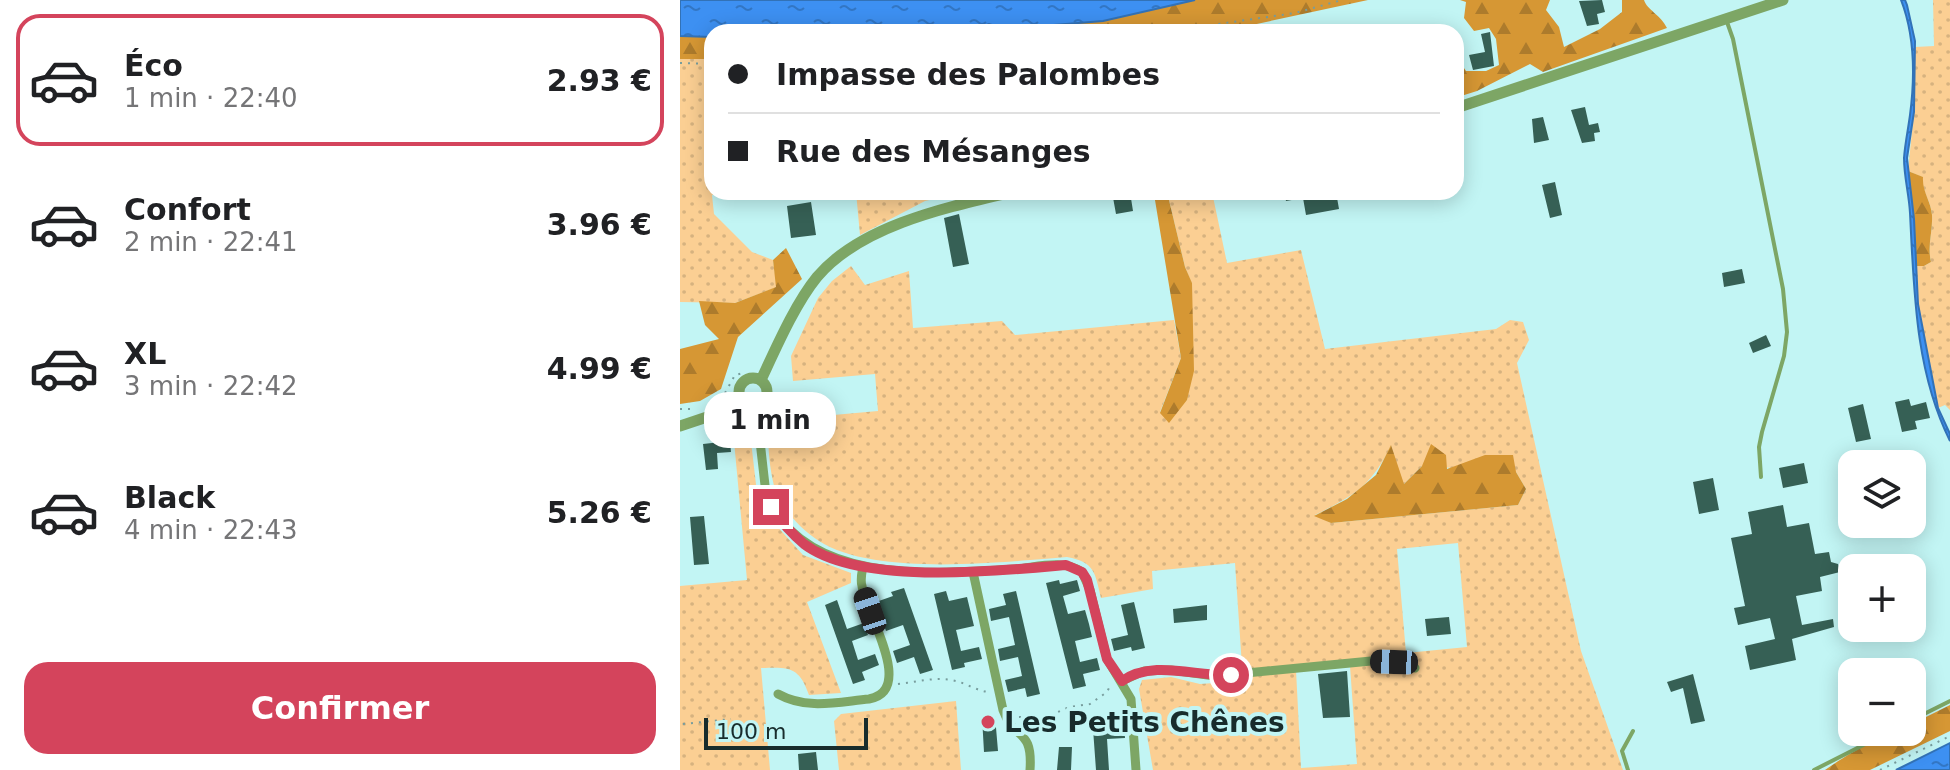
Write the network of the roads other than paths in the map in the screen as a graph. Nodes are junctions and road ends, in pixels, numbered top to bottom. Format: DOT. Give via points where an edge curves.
graph roads {
  1 [pos="1783,0"];
  2 [pos="1726,20"];
  3 [pos="1464,105"];
  4 [pos="978,200"];
  5 [pos="761,380"];
  6 [pos="741,398"];
  7 [pos="756,406"];
  8 [pos="680,426"];
  9 [pos="1761,477"];
  10 [pos="863,566"];
  11 [pos="973,572"];
  12 [pos="1415,668"];
  13 [pos="1120,679"];
  14 [pos="778,694"];
  15 [pos="1950,701"];
  16 [pos="1926,713"];
  17 [pos="1633,731"];
  18 [pos="1861,746"];
  19 [pos="1030,770"];
  20 [pos="1136,770"];
  21 [pos="1628,770"];
  22 [pos="1814,770"];
  1 -- 2 [label="street"];
  2 -- 3 [label="street"];
  2 -- 9 [label="lane" via="1780,274 1787,332 1759,447"];
  4 -- 5 [label="street" via="895,226 831,263 805,296"];
  5 -- 6 [label="street" via="746,380"];
  5 -- 7 [label="street" via="768,391"];
  6 -- 7 [label="street"];
  6 -- 8 [label="street"];
  7 -- 10 [label="street" via="766,494 777,516 804,544"];
  10 -- 11 [label="street"];
  10 -- 14 [label="street" via="861,584 889,664 889,684 876,698 810,705"];
  11 -- 13 [label="street" via="1066,565 1082,572 1107,659"];
  11 -- 19 [label="street" via="1006,718 1027,739"];
  12 -- 13 [label="street" via="1371,661 1215,676 1144,671"];
  13 -- 20 [label="street" via="1131,699"];
  15 -- 16 [label="lane"];
  17 -- 21 [label="lane" via="1622,751"];
  18 -- 22 [label="lane"];
}
